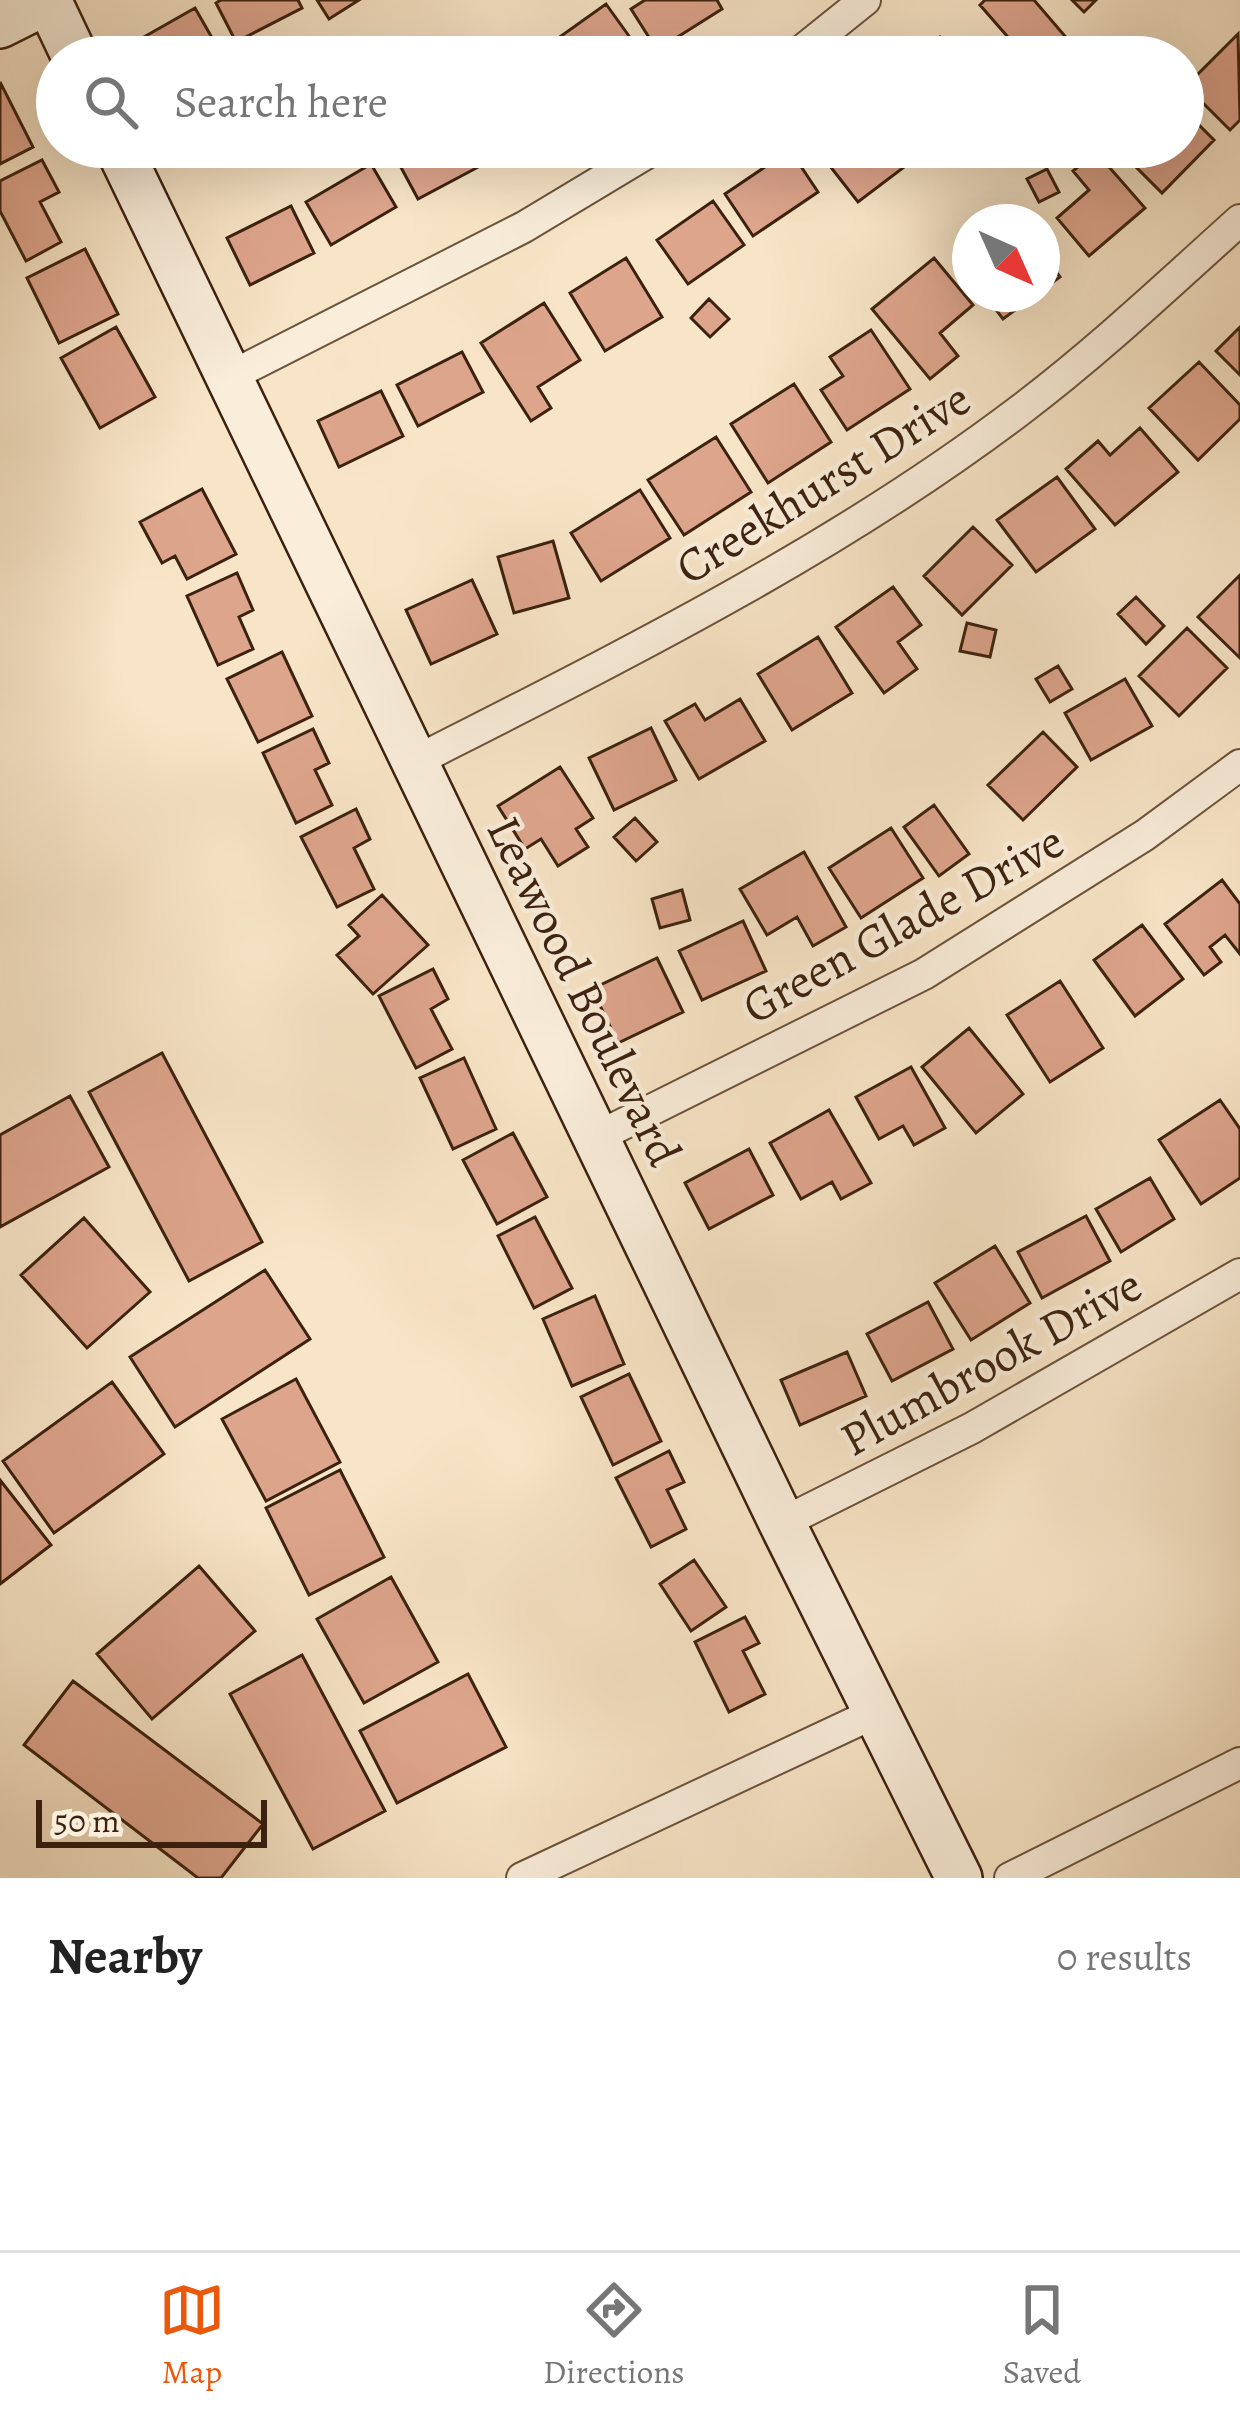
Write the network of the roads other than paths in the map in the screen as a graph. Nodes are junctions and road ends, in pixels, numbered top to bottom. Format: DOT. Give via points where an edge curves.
graph roads {
  1 [pos="49,0"];
  2 [pos="865,0"];
  3 [pos="0,25"];
  4 [pos="65,36"];
  5 [pos="820,36"];
  6 [pos="128,168"];
  7 [pos="622,168"];
  8 [pos="1240,220"];
  9 [pos="229,377"];
  10 [pos="414,762"];
  11 [pos="1240,765"];
  12 [pos="595,1138"];
  13 [pos="1240,1274"];
  14 [pos="782,1523"];
  15 [pos="879,1711"];
  16 [pos="1240,1763"];
  17 [pos="523,1878"];
  18 [pos="959,1878"];
  19 [pos="1010,1878"];
  1 -- 3 [label="street"];
  1 -- 4 [label="street"];
  2 -- 5 [label="street"];
  6 -- 9 [label="street, Leawood Boulevard"];
  7 -- 9 [label="street" via="524,227"];
  8 -- 10 [label="street, Creekhurst Drive" via="1019,411 898,495 664,635"];
  9 -- 10 [label="street, Leawood Boulevard"];
  10 -- 12 [label="street, Leawood Boulevard"];
  11 -- 12 [label="street, Green Glade Drive" via="1073,883 923,974"];
  12 -- 14 [label="street, Leawood Boulevard"];
  13 -- 14 [label="street, Plumbrook Drive" via="991,1418"];
  14 -- 15 [label="street, Leawood Boulevard"];
  15 -- 17 [label="street"];
  15 -- 18 [label="street, Leawood Boulevard"];
  16 -- 19 [label="street"];
}
